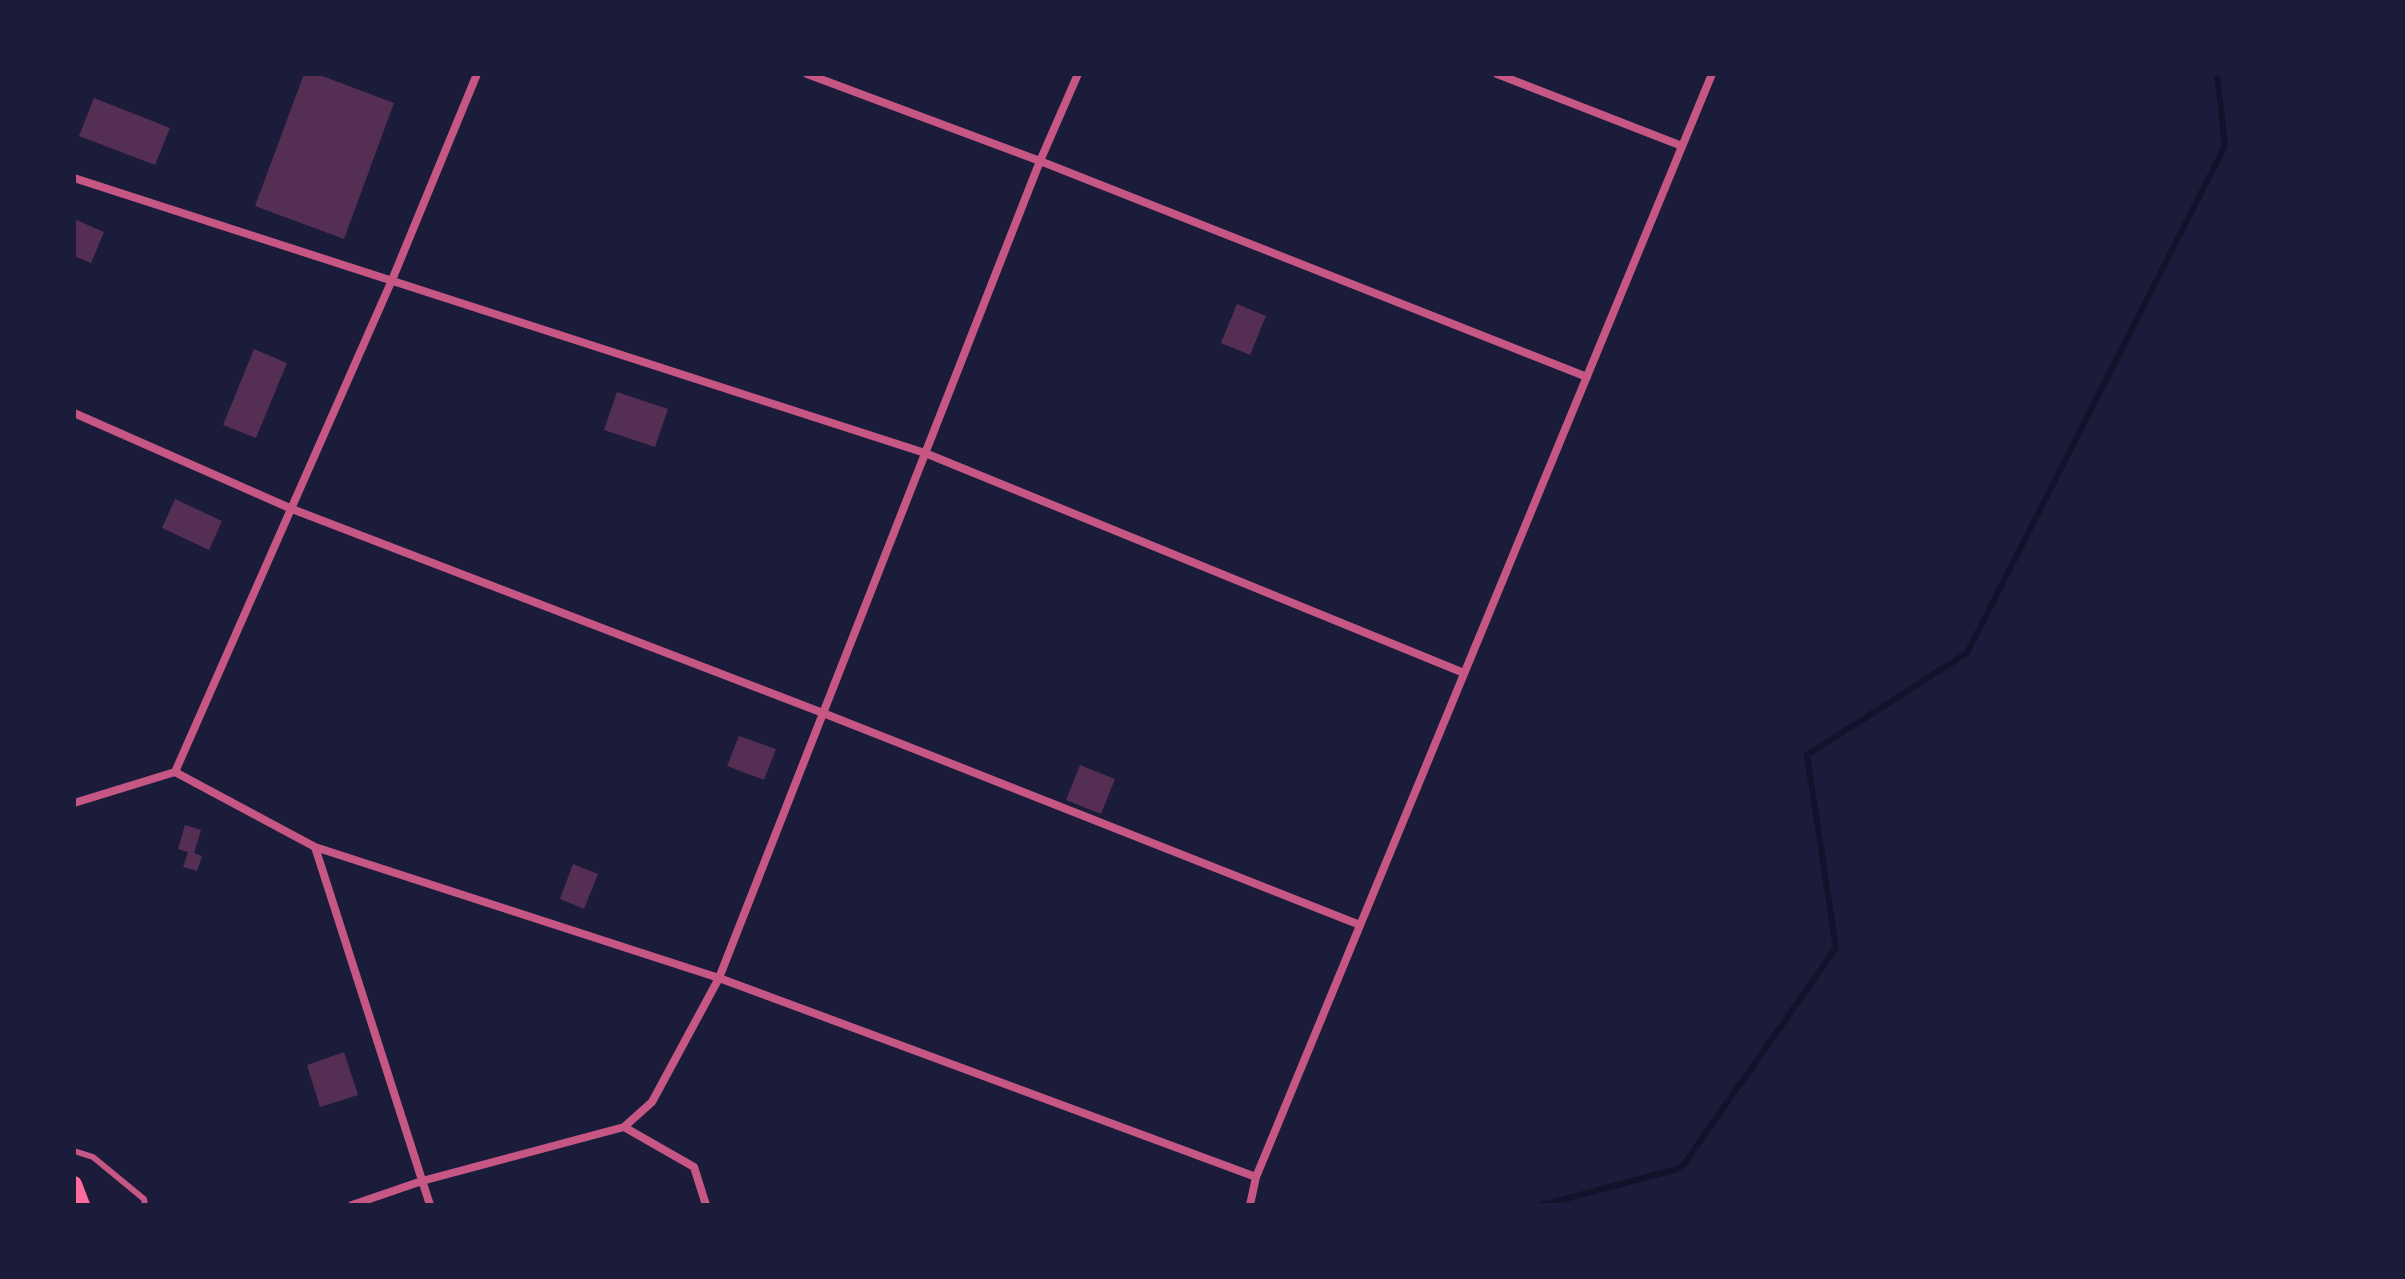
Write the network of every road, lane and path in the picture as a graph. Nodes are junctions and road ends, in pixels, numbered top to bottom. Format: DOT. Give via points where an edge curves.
graph roads {
  1 [pos="477,74"];
  2 [pos="807,74"];
  3 [pos="1078,74"];
  4 [pos="1497,74"];
  5 [pos="1712,74"];
  6 [pos="1682,146"];
  7 [pos="1040,161"];
  8 [pos="74,178"];
  9 [pos="392,280"];
  10 [pos="1587,377"];
  11 [pos="74,413"];
  12 [pos="925,453"];
  13 [pos="292,509"];
  14 [pos="1464,673"];
  15 [pos="823,713"];
  16 [pos="175,772"];
  17 [pos="74,803"];
  18 [pos="315,847"];
  19 [pos="1360,925"];
  20 [pos="719,978"];
  21 [pos="624,1127"];
  22 [pos="74,1151"];
  23 [pos="1256,1177"];
  24 [pos="422,1181"];
  25 [pos="74,1184"];
  26 [pos="82,1205"];
  27 [pos="145,1205"];
  28 [pos="352,1205"];
  29 [pos="430,1205"];
  30 [pos="706,1205"];
  31 [pos="1250,1205"];
  1 -- 9 [label="street"];
  2 -- 7 [label="street"];
  3 -- 7 [label="street"];
  4 -- 6 [label="street"];
  5 -- 6 [label="street"];
  6 -- 10 [label="street"];
  7 -- 10 [label="street"];
  7 -- 12 [label="street"];
  8 -- 9 [label="street"];
  9 -- 12 [label="street"];
  9 -- 13 [label="street"];
  10 -- 14 [label="street"];
  11 -- 13 [label="street"];
  12 -- 14 [label="street"];
  12 -- 15 [label="street"];
  13 -- 15 [label="street"];
  13 -- 16 [label="street"];
  14 -- 19 [label="street"];
  15 -- 19 [label="street"];
  15 -- 20 [label="street"];
  16 -- 17 [label="street"];
  16 -- 18 [label="street"];
  18 -- 20 [label="street"];
  18 -- 24 [label="street"];
  19 -- 23 [label="street"];
  20 -- 21 [label="street" via="652,1102"];
  20 -- 23 [label="street"];
  21 -- 24 [label="street"];
  21 -- 30 [label="street" via="694,1167"];
  22 -- 27 [label="lane" via="93,1157"];
  23 -- 31 [label="street"];
  24 -- 28 [label="street"];
  24 -- 29 [label="street"];
  25 -- 26 [label="main road"];
}
